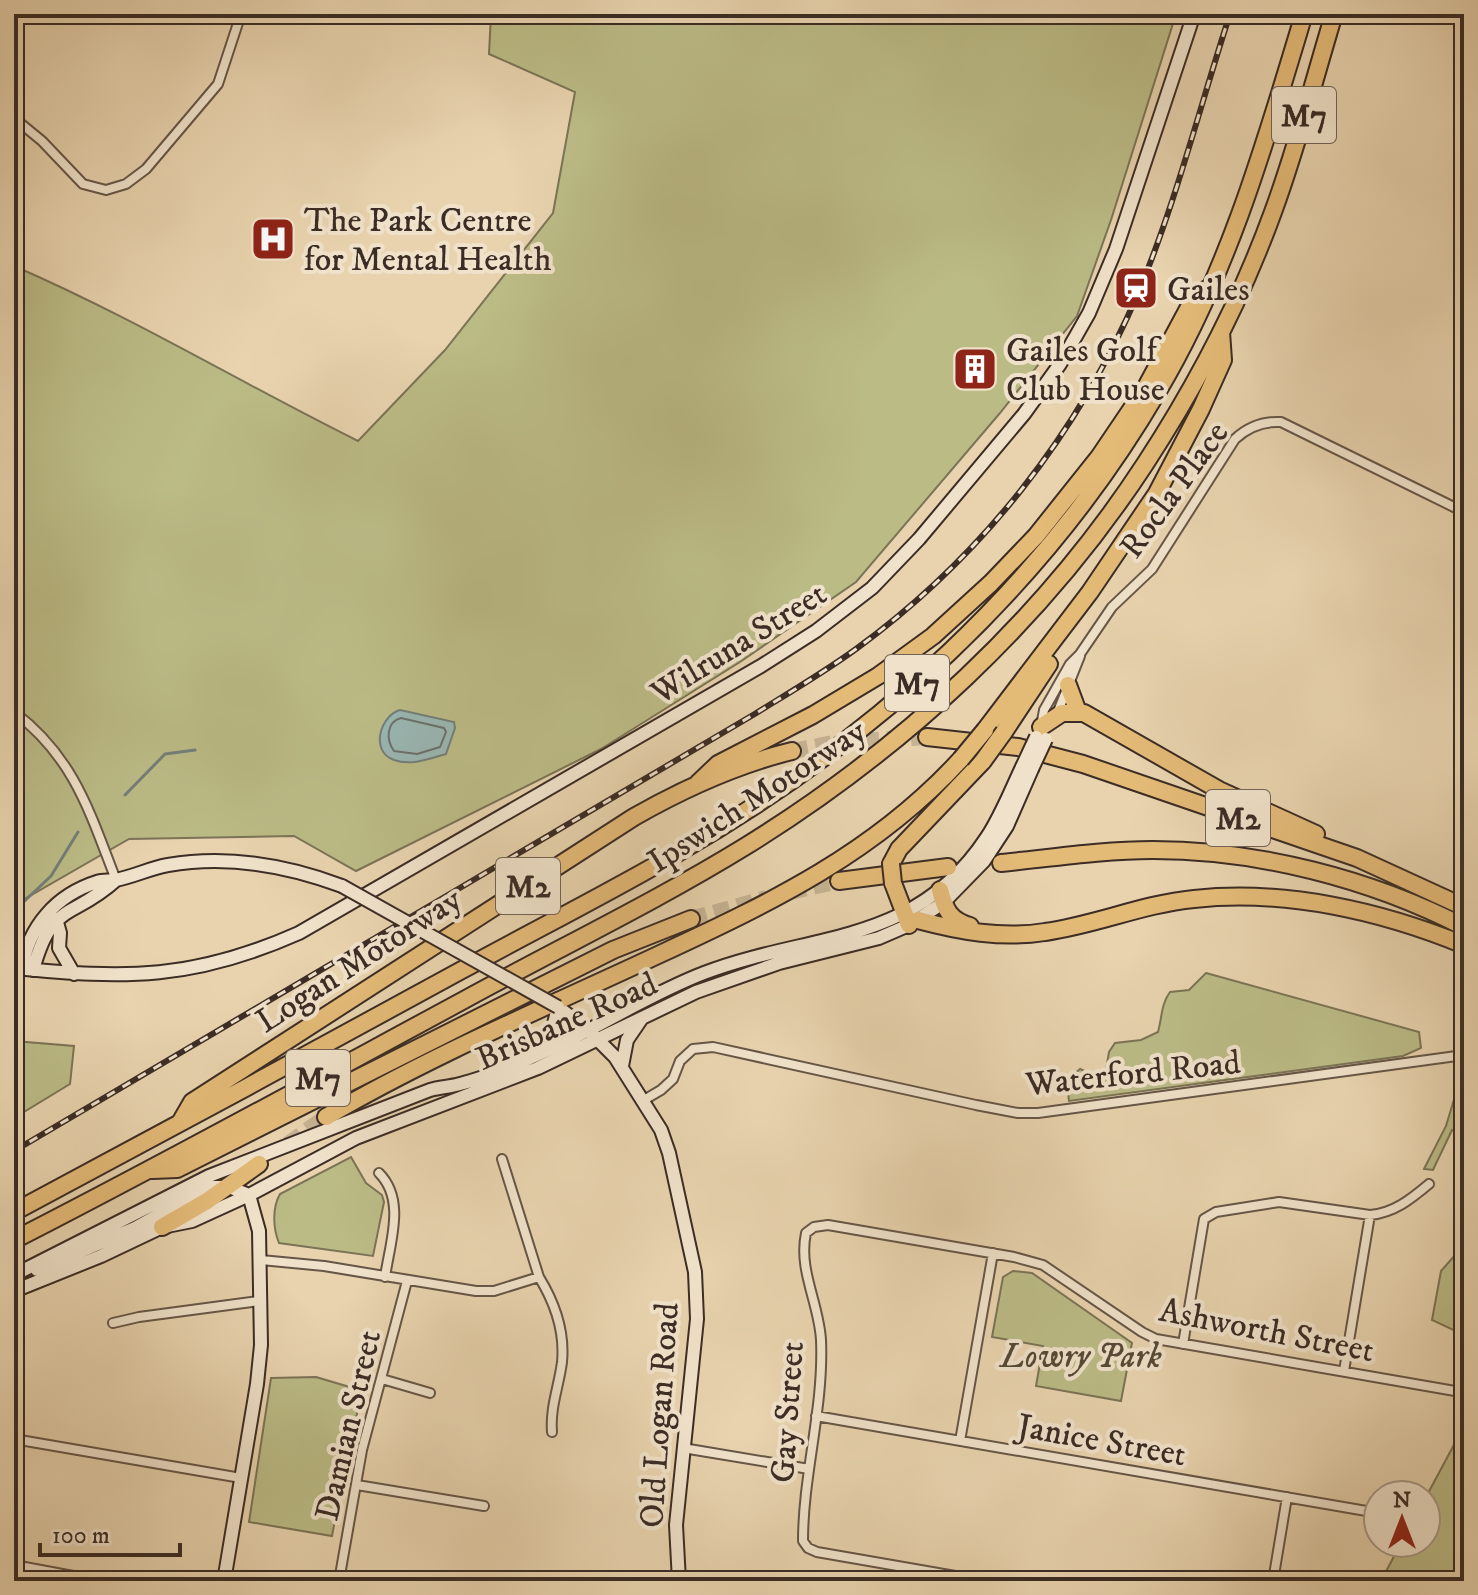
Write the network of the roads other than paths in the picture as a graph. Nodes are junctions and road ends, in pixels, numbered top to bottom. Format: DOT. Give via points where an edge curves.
graph roads {
  1 [pos="241,14"];
  2 [pos="1194,14"];
  3 [pos="1304,14"];
  4 [pos="1334,14"];
  5 [pos="14,118"];
  6 [pos="1214,285"];
  7 [pos="1221,331"];
  8 [pos="1464,512"];
  9 [pos="1058,636"];
  10 [pos="1080,654"];
  11 [pos="1068,685"];
  12 [pos="14,712"];
  13 [pos="1078,712"];
  14 [pos="1057,715"];
  15 [pos="1041,734"];
  16 [pos="927,737"];
  17 [pos="792,751"];
  18 [pos="698,783"];
  19 [pos="1357,858"];
  20 [pos="1001,863"];
  21 [pos="948,867"];
  22 [pos="116,880"];
  23 [pos="839,881"];
  24 [pos="942,896"];
  25 [pos="1464,907"];
  26 [pos="56,919"];
  27 [pos="691,919"];
  28 [pos="910,919"];
  29 [pos="1464,927"];
  30 [pos="982,933"];
  31 [pos="1464,945"];
  32 [pos="23,969"];
  33 [pos="74,974"];
  34 [pos="560,1011"];
  35 [pos="642,1018"];
  36 [pos="587,1029"];
  37 [pos="597,1039"];
  38 [pos="548,1049"];
  39 [pos="1464,1055"];
  40 [pos="622,1066"];
  41 [pos="459,1085"];
  42 [pos="644,1100"];
  43 [pos="326,1117"];
  44 [pos="181,1123"];
  45 [pos="502,1159"];
  46 [pos="259,1164"];
  47 [pos="148,1171"];
  48 [pos="379,1173"];
  49 [pos="1429,1184"];
  50 [pos="229,1187"];
  51 [pos="249,1195"];
  52 [pos="14,1212"];
  53 [pos="1370,1215"];
  54 [pos="162,1227"];
  55 [pos="806,1233"];
  56 [pos="14,1240"];
  57 [pos="993,1253"];
  58 [pos="261,1260"];
  59 [pos="15,1274"];
  60 [pos="385,1277"];
  61 [pos="539,1277"];
  62 [pos="407,1281"];
  63 [pos="14,1291"];
  64 [pos="259,1301"];
  65 [pos="113,1323"];
  66 [pos="1183,1344"];
  67 [pos="1344,1371"];
  68 [pos="382,1379"];
  69 [pos="1455,1391"];
  70 [pos="430,1393"];
  71 [pos="816,1416"];
  72 [pos="552,1432"];
  73 [pos="14,1439"];
  74 [pos="960,1441"];
  75 [pos="683,1448"];
  76 [pos="809,1469"];
  77 [pos="241,1478"];
  78 [pos="357,1485"];
  79 [pos="1287,1497"];
  80 [pos="484,1506"];
  81 [pos="1362,1510"];
  82 [pos="14,1565"];
  83 [pos="100,1581"];
  84 [pos="224,1581"];
  85 [pos="339,1581"];
  86 [pos="679,1581"];
  87 [pos="984,1581"];
  88 [pos="1273,1581"];
  1 -- 5 [label="street" via="222,78 126,184 106,190 83,184"];
  2 -- 33 [label="main road, Wilruna Street" via="1116,249 1089,313 1024,414 872,588 761,666 299,933 255,952 189,969"];
  3 -- 6 [label="highway, Ipswich Motorway / M7" via="1253,182"];
  4 -- 7 [label="highway, Ipswich Motorway / M7" via="1272,216"];
  6 -- 18 [label="highway" via="1195,296 1145,389 1099,457 1036,536 974,600 878,676 718,764"];
  6 -- 44 [label="highway, Ipswich Motorway / M7" via="1158,391 1077,513 1009,594 907,692 787,783 681,851"];
  7 -- 9 [label="highway" via="1223,360 1180,451 1138,523"];
  7 -- 47 [label="highway, Ipswich Motorway / M7" via="1143,467 1088,542 985,660 875,758 741,849"];
  8 -- 10 [label="street, Rocla Place" via="1281,422 1246,428 1152,569 1112,607"];
  9 -- 28 [label="highway, bridge" via="1052,658 983,761 899,849 891,864 893,883"];
  9 -- 43 [label="highway, bridge" via="961,759 863,846 798,887 396,1078"];
  10 -- 11 [label="street, Rocla Place"];
  10 -- 15 [label="street, Rocla Place" via="1044,710"];
  11 -- 13 [label="highway"];
  11 -- 14 [label="street, Rocla Place"];
  12 -- 22 [label="street" via="37,729 73,775"];
  13 -- 14 [label="highway"];
  13 -- 19 [label="highway" via="1219,790 1350,848"];
  14 -- 15 [label="highway"];
  15 -- 24 [label="main road, Brisbane Road, bridge" via="986,838"];
  16 -- 19 [label="highway, M2" via="1036,750"];
  17 -- 18 [label="highway, Logan Motorway / M2"];
  18 -- 44 [label="highway, Logan Motorway / M2" via="634,817 192,1102"];
  19 -- 25 [label="highway, M2"];
  20 -- 29 [label="highway, M2" via="1150,850 1249,859 1348,881"];
  21 -- 23 [label="highway"];
  22 -- 26 [label="main road, Old Logan Road"];
  22 -- 32 [label="main road, Old Logan Road" via="88,886 46,914 29,939"];
  22 -- 34 [label="main road, Old Logan Road, bridge" via="167,865 215,861 294,870 342,886"];
  24 -- 28 [label="main road, Brisbane Road"];
  24 -- 30 [label="highway" via="953,919"];
  26 -- 32 [label="main road"];
  26 -- 33 [label="main road" via="59,948"];
  27 -- 47 [label="highway" via="565,973 177,1169"];
  28 -- 30 [label="highway"];
  28 -- 35 [label="main road, Brisbane Road" via="871,941 751,971"];
  28 -- 36 [label="main road, Brisbane Road" via="707,972"];
  30 -- 31 [label="highway" via="1043,933 1152,905 1238,898 1350,909"];
  32 -- 33 [label="main road, Wilruna Street"];
  34 -- 36 [label="main road, Old Logan Road"];
  34 -- 38 [label="main road"];
  35 -- 37 [label="main road, Brisbane Road"];
  35 -- 40 [label="main road" via="627,1040"];
  36 -- 37 [label="main road, Old Logan Road"];
  36 -- 38 [label="main road, Brisbane Road"];
  37 -- 40 [label="main road, Old Logan Road"];
  37 -- 51 [label="main road, Brisbane Road" via="538,1068 356,1138"];
  38 -- 41 [label="main road, Brisbane Road"];
  39 -- 42 [label="street, Waterford Road" via="1018,1113 713,1047 693,1049 680,1061 673,1079"];
  40 -- 42 [label="main road, Old Logan Road"];
  41 -- 51 [label="main road" via="313,1151 255,1185"];
  41 -- 59 [label="main road, Brisbane Road" via="441,1086 227,1168"];
  42 -- 75 [label="main road, Old Logan Road" via="669,1153 695,1272 697,1319"];
  44 -- 52 [label="highway, Ipswich Motorway / M2"];
  45 -- 61 [label="street"];
  46 -- 50 [label="highway"];
  47 -- 56 [label="highway, Ipswich Motorway"];
  48 -- 60 [label="street" via="395,1197"];
  49 -- 53 [label="street" via="1397,1208"];
  50 -- 51 [label="main road"];
  50 -- 54 [label="highway"];
  50 -- 59 [label="main road" via="209,1187 96,1247 29,1274"];
  51 -- 54 [label="main road, Brisbane Road" via="192,1221"];
  51 -- 58 [label="main road"];
  53 -- 66 [label="street" via="1279,1202 1216,1212 1204,1219"];
  53 -- 67 [label="street"];
  54 -- 63 [label="main road, Brisbane Road"];
  55 -- 57 [label="street, Ashworth Street" via="828,1225"];
  55 -- 71 [label="street, Gay Street" via="802,1250 821,1337"];
  57 -- 66 [label="street, Ashworth Street" via="1043,1265 1142,1332"];
  57 -- 74 [label="street"];
  58 -- 60 [label="street"];
  58 -- 64 [label="main road"];
  60 -- 62 [label="street"];
  61 -- 62 [label="street" via="494,1291"];
  61 -- 72 [label="street" via="563,1341"];
  62 -- 68 [label="street, Damian Street"];
  64 -- 65 [label="street"];
  64 -- 77 [label="main road" via="261,1345"];
  66 -- 67 [label="street, Ashworth Street"];
  67 -- 69 [label="street, Ashworth Street"];
  68 -- 70 [label="street"];
  68 -- 78 [label="street, Damian Street"];
  71 -- 74 [label="street, Janice Street"];
  71 -- 76 [label="street, Gay Street"];
  73 -- 77 [label="street"];
  74 -- 79 [label="street, Janice Street"];
  75 -- 76 [label="street"];
  75 -- 86 [label="main road, Old Logan Road" via="676,1525"];
  76 -- 87 [label="street, Gay Street" via="803,1528 808,1548"];
  77 -- 84 [label="main road"];
  78 -- 80 [label="street"];
  78 -- 85 [label="street, Damian Street"];
  79 -- 81 [label="street, Janice Street"];
  79 -- 88 [label="street"];
  82 -- 83 [label="street"];
}
